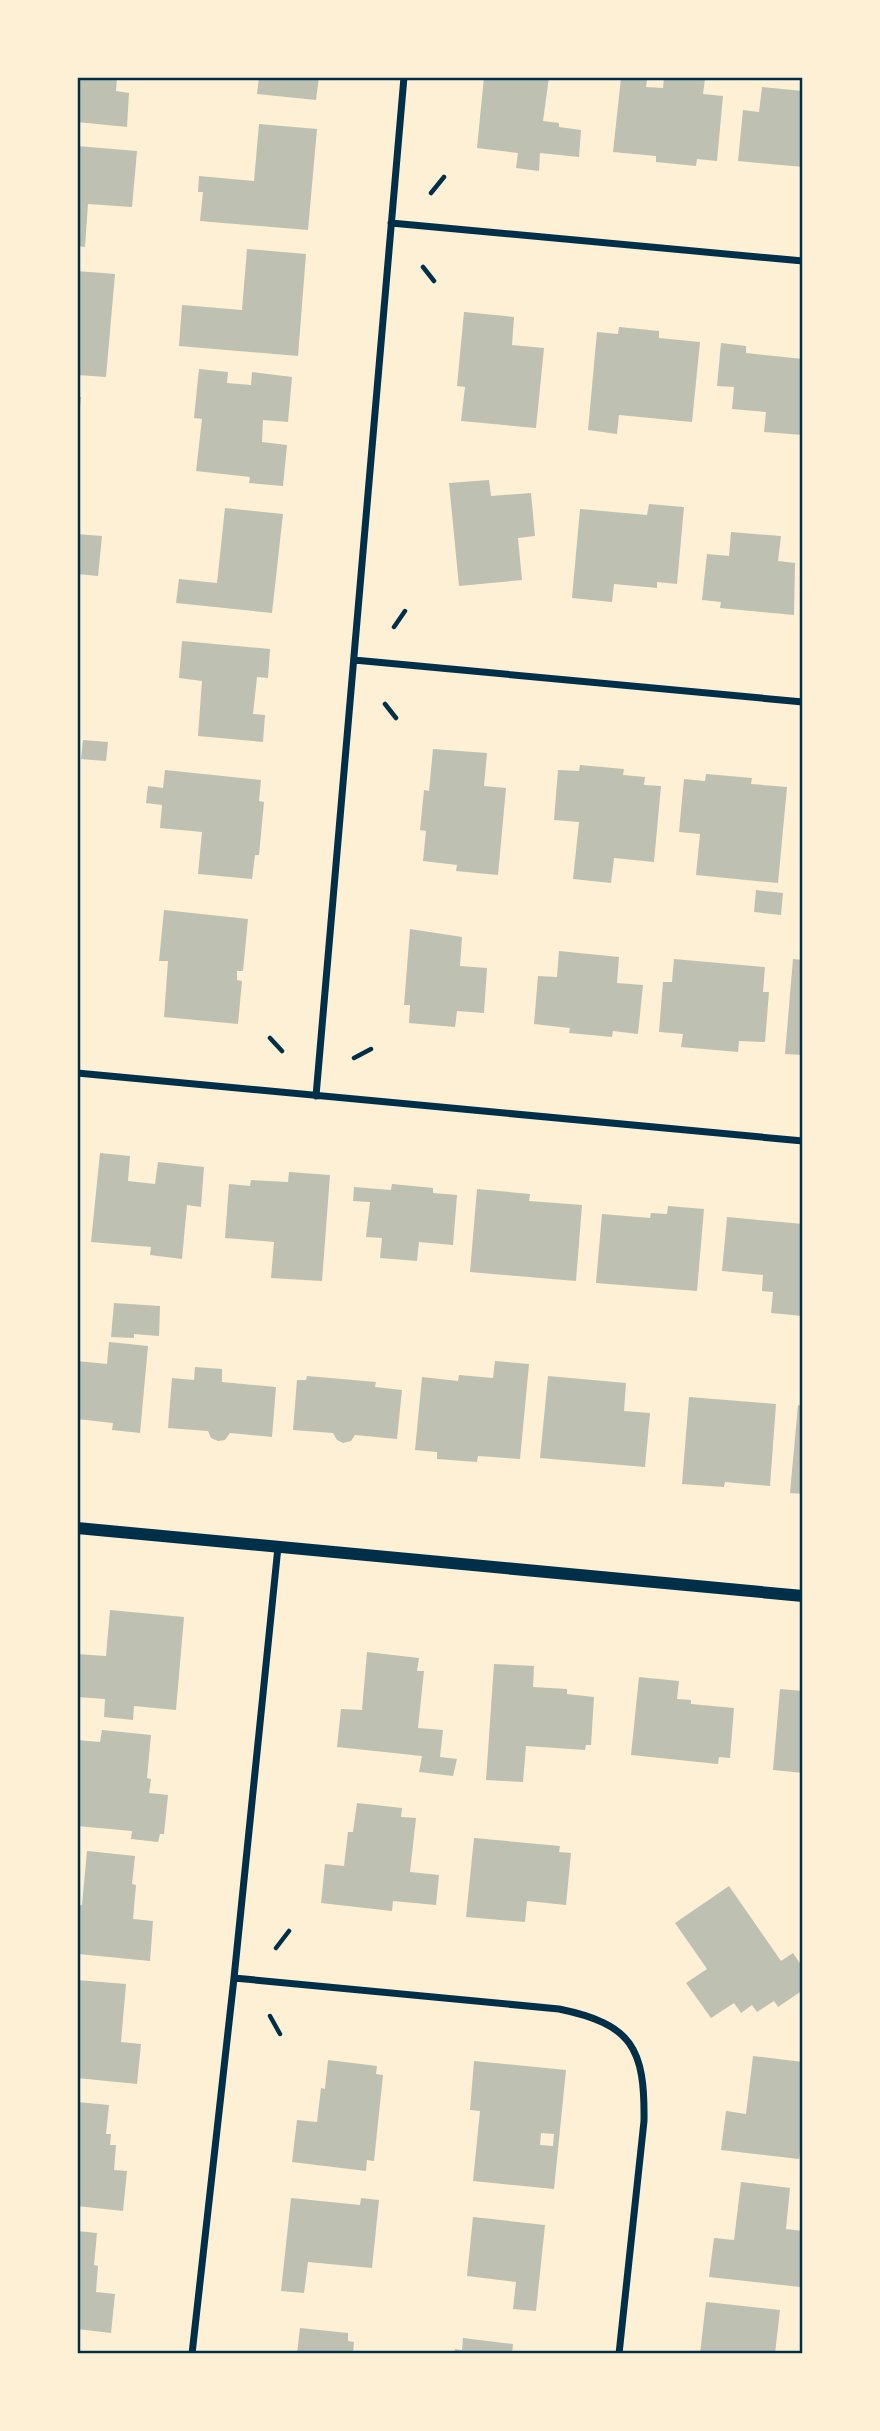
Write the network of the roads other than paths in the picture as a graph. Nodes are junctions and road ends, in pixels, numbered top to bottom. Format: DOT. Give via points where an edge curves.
graph roads {
  1 [pos="404,77"];
  2 [pos="391,223"];
  3 [pos="803,261"];
  4 [pos="354,660"];
  5 [pos="803,702"];
  6 [pos="77,1073"];
  7 [pos="316,1096"];
  8 [pos="803,1141"];
  9 [pos="77,1528"];
  10 [pos="278,1547"];
  11 [pos="803,1596"];
  12 [pos="234,1978"];
  13 [pos="192,2354"];
  14 [pos="619,2354"];
  1 -- 2 [label="street"];
  2 -- 3 [label="street"];
  2 -- 4 [label="street"];
  4 -- 5 [label="street"];
  4 -- 7 [label="street"];
  6 -- 7 [label="street"];
  7 -- 8 [label="street"];
  9 -- 10 [label="street"];
  10 -- 11 [label="street"];
  10 -- 12 [label="street"];
  12 -- 13 [label="street"];
  12 -- 14 [label="street" via="559,2009 604,2021 626,2036 643,2083 644,2121"];
}
